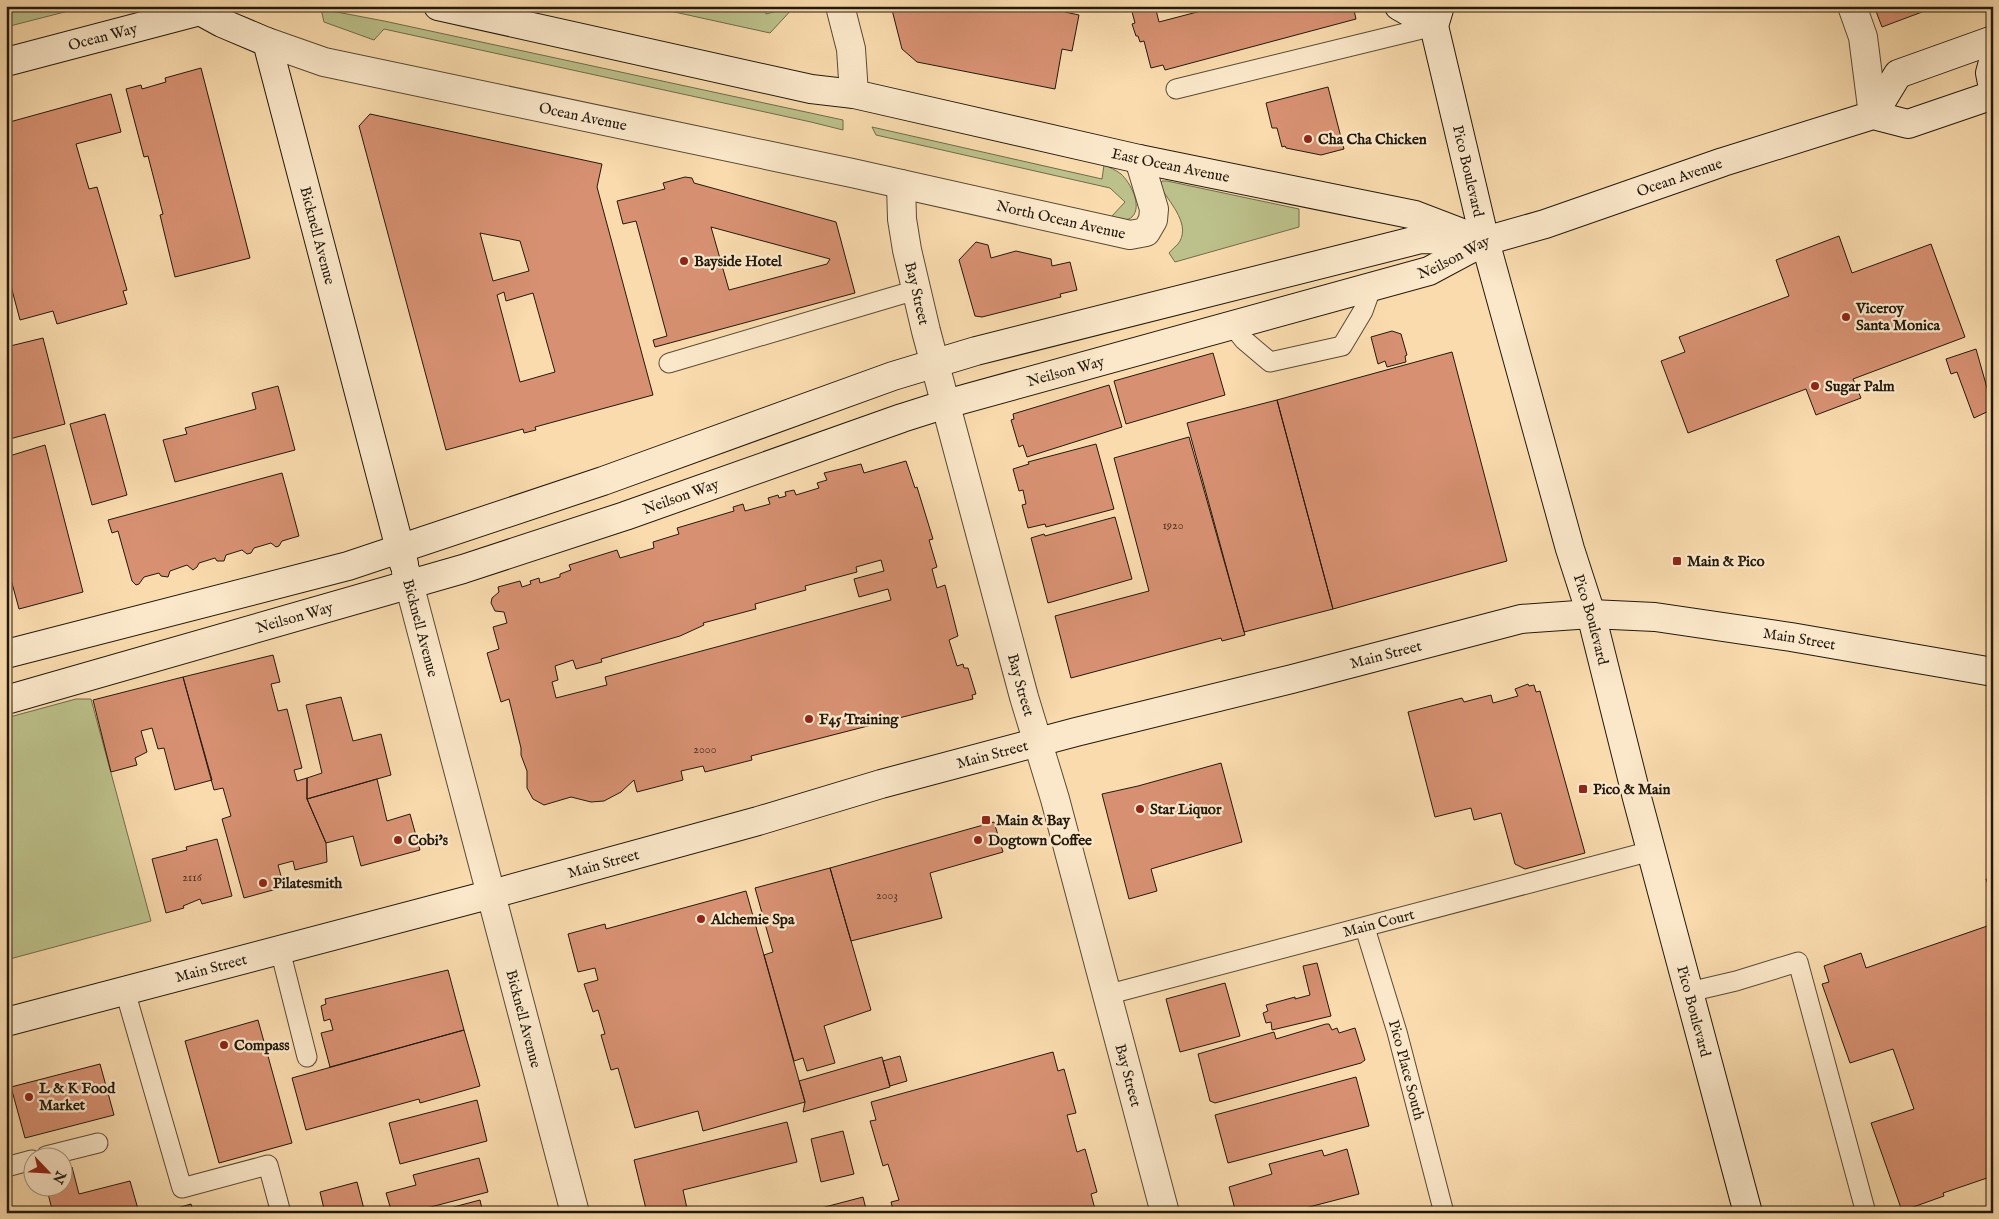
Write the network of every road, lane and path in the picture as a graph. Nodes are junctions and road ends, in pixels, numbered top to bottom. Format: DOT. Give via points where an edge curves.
graph roads {
  1 [pos="438,6"];
  2 [pos="840,6"];
  3 [pos="1399,6"];
  4 [pos="1852,6"];
  5 [pos="203,9"];
  6 [pos="1437,16"];
  7 [pos="1993,40"];
  8 [pos="267,42"];
  9 [pos="6,62"];
  10 [pos="1993,62"];
  11 [pos="1993,88"];
  12 [pos="1176,89"];
  13 [pos="854,94"];
  14 [pos="1993,95"];
  15 [pos="1873,115"];
  16 [pos="1139,158"];
  17 [pos="900,184"];
  18 [pos="1485,241"];
  19 [pos="1372,286"];
  20 [pos="916,290"];
  21 [pos="1232,325"];
  22 [pos="669,363"];
  23 [pos="935,363"];
  24 [pos="946,404"];
  25 [pos="405,569"];
  26 [pos="1591,614"];
  27 [pos="6,654"];
  28 [pos="1993,672"];
  29 [pos="6,700"];
  30 [pos="1037,742"];
  31 [pos="1651,851"];
  32 [pos="492,894"];
  33 [pos="1365,928"];
  34 [pos="280,950"];
  35 [pos="125,991"];
  36 [pos="1689,992"];
  37 [pos="1106,995"];
  38 [pos="6,1022"];
  39 [pos="307,1057"];
  40 [pos="98,1143"];
  41 [pos="72,1150"];
  42 [pos="22,1163"];
  43 [pos="6,1167"];
  44 [pos="281,1213"];
  45 [pos="575,1213"];
  46 [pos="1165,1213"];
  47 [pos="1444,1213"];
  48 [pos="1748,1213"];
  49 [pos="1866,1213"];
  1 -- 13 [label="street" via="811,89"];
  2 -- 13 [label="street" via="851,49"];
  3 -- 6 [label="street"];
  4 -- 15 [label="street" via="1863,37"];
  5 -- 8 [label="street, Ocean Way" via="222,23"];
  5 -- 9 [label="street, Ocean Way"];
  6 -- 12 [label="lane"];
  6 -- 18 [label="street, Pico Boulevard"];
  7 -- 15 [label="street" via="1898,74"];
  8 -- 17 [label="street, Ocean Avenue" via="324,62"];
  8 -- 25 [label="street, Bicknell Avenue"];
  10 -- 11 [label="street" via="1990,73"];
  13 -- 16 [label="street, East Ocean Avenue"];
  14 -- 15 [label="street" via="1908,124"];
  15 -- 18 [label="street, Ocean Avenue"];
  16 -- 17 [label="street, North Ocean Avenue" via="1154,210 1153,220 1146,232 1130,235"];
  16 -- 18 [label="street, East Ocean Avenue" via="1415,216"];
  17 -- 20 [label="street, Bay Street" via="902,218"];
  18 -- 19 [label="street, Neilson Way" via="1429,272"];
  18 -- 23 [label="street, Neilson Way" via="1421,239"];
  18 -- 26 [label="street, Pico Boulevard"];
  19 -- 21 [label="street, Neilson Way"];
  19 -- 21 [label="lane" via="1363,311 1342,346 1270,362"];
  20 -- 22 [label="lane"];
  20 -- 23 [label="street, Bay Street"];
  21 -- 24 [label="street, Neilson Way"];
  23 -- 24 [label="street, Bay Street"];
  23 -- 25 [label="street, Neilson Way" via="604,481"];
  24 -- 25 [label="street, Neilson Way" via="624,516"];
  24 -- 30 [label="street, Bay Street"];
  25 -- 27 [label="street, Neilson Way" via="348,566"];
  25 -- 29 [label="street, Neilson Way"];
  25 -- 32 [label="street, Bicknell Avenue"];
  26 -- 28 [label="street, Main Street" via="1655,616"];
  26 -- 30 [label="street, Main Street" via="1522,619"];
  26 -- 31 [label="street, Pico Boulevard"];
  30 -- 32 [label="street, Main Street"];
  30 -- 37 [label="street, Bay Street" via="1056,799"];
  31 -- 33 [label="lane, Main Court"];
  31 -- 36 [label="street, Pico Boulevard"];
  32 -- 34 [label="street, Main Street"];
  32 -- 45 [label="street, Bicknell Avenue"];
  33 -- 37 [label="lane, Main Court"];
  33 -- 47 [label="lane, Pico Place South" via="1397,1032"];
  34 -- 35 [label="street, Main Street"];
  34 -- 39 [label="lane"];
  35 -- 38 [label="street, Main Street"];
  35 -- 44 [label="lane" via="182,1188 268,1165"];
  36 -- 48 [label="street, Pico Boulevard"];
  36 -- 49 [label="lane" via="1798,962"];
  37 -- 46 [label="street, Bay Street"];
  40 -- 41 [label="lane"];
  42 -- 43 [label="lane"];
}
